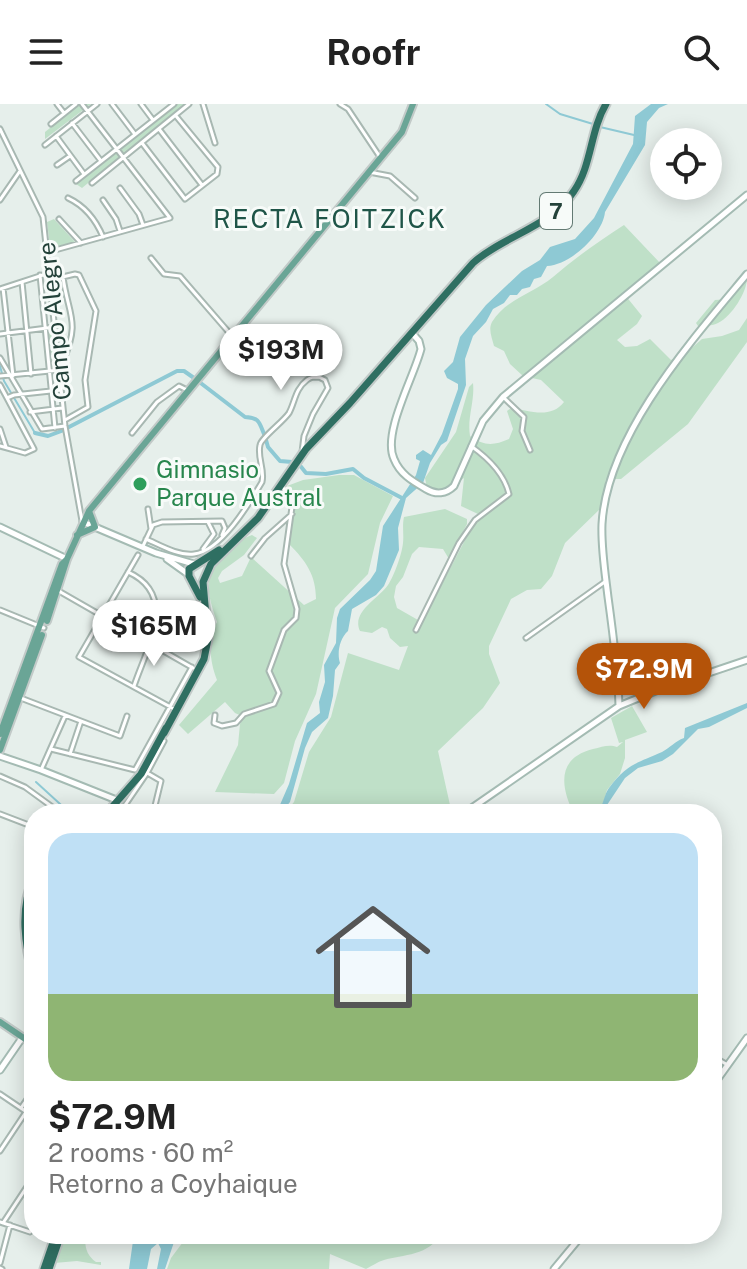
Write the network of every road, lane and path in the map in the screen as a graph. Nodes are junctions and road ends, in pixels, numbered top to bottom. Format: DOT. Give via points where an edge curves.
graph roads {
  1 [pos="57,104"];
  2 [pos="76,104"];
  3 [pos="82,104"];
  4 [pos="97,104"];
  5 [pos="112,104"];
  6 [pos="141,104"];
  7 [pos="189,104"];
  8 [pos="203,104"];
  9 [pos="340,104"];
  10 [pos="413,104"];
  11 [pos="606,104"];
  12 [pos="170,105"];
  13 [pos="88,111"];
  14 [pos="64,113"];
  15 [pos="176,116"];
  16 [pos="153,120"];
  17 [pos="72,123"];
  18 [pos="51,124"];
  19 [pos="0,129"];
  20 [pos="159,129"];
  21 [pos="135,134"];
  22 [pos="56,136"];
  23 [pos="142,143"];
  24 [pos="215,143"];
  25 [pos="7,145"];
  26 [pos="45,145"];
  27 [pos="0,148"];
  28 [pos="117,149"];
  29 [pos="70,156"];
  30 [pos="124,158"];
  31 [pos="381,158"];
  32 [pos="101,161"];
  33 [pos="57,165"];
  34 [pos="20,171"];
  35 [pos="369,172"];
  36 [pos="84,174"];
  37 [pos="76,181"];
  38 [pos="92,183"];
  39 [pos="202,185"];
  40 [pos="120,188"];
  41 [pos="747,195"];
  42 [pos="68,198"];
  43 [pos="415,198"];
  44 [pos="0,200"];
  45 [pos="103,200"];
  46 [pos="59,219"];
  47 [pos="143,226"];
  48 [pos="120,232"];
  49 [pos="103,237"];
  50 [pos="81,243"];
  51 [pos="48,252"];
  52 [pos="151,258"];
  53 [pos="49,273"];
  54 [pos="747,274"];
  55 [pos="40,275"];
  56 [pos="63,277"];
  57 [pos="50,280"];
  58 [pos="22,282"];
  59 [pos="2,288"];
  60 [pos="6,314"];
  61 [pos="0,315"];
  62 [pos="55,327"];
  63 [pos="45,328"];
  64 [pos="27,331"];
  65 [pos="8,333"];
  66 [pos="412,333"];
  67 [pos="0,334"];
  68 [pos="232,336"];
  69 [pos="11,357"];
  70 [pos="0,358"];
  71 [pos="59,362"];
  72 [pos="60,370"];
  73 [pos="50,371"];
  74 [pos="31,374"];
  75 [pos="2,376"];
  76 [pos="12,376"];
  77 [pos="0,385"];
  78 [pos="62,389"];
  79 [pos="187,390"];
  80 [pos="52,391"];
  81 [pos="21,395"];
  82 [pos="11,396"];
  83 [pos="503,397"];
  84 [pos="63,407"];
  85 [pos="54,409"];
  86 [pos="30,412"];
  87 [pos="65,420"];
  88 [pos="65,426"];
  89 [pos="55,428"];
  90 [pos="0,429"];
  91 [pos="132,433"];
  92 [pos="0,446"];
  93 [pos="471,446"];
  94 [pos="6,447"];
  95 [pos="530,450"];
  96 [pos="302,454"];
  97 [pos="281,483"];
  98 [pos="148,509"];
  99 [pos="89,511"];
  100 [pos="292,514"];
  101 [pos="208,520"];
  102 [pos="82,522"];
  103 [pos="0,527"];
  104 [pos="95,527"];
  105 [pos="151,529"];
  106 [pos="77,535"];
  107 [pos="220,538"];
  108 [pos="146,539"];
  109 [pos="231,542"];
  110 [pos="159,545"];
  111 [pos="142,547"];
  112 [pos="154,552"];
  113 [pos="200,552"];
  114 [pos="138,555"];
  115 [pos="251,556"];
  116 [pos="67,559"];
  117 [pos="196,564"];
  118 [pos="128,572"];
  119 [pos="190,576"];
  120 [pos="204,576"];
  121 [pos="606,581"];
  122 [pos="56,589"];
  123 [pos="0,610"];
  124 [pos="101,616"];
  125 [pos="206,616"];
  126 [pos="42,628"];
  127 [pos="416,630"];
  128 [pos="526,638"];
  129 [pos="149,642"];
  130 [pos="747,660"];
  131 [pos="195,669"];
  132 [pos="618,669"];
  133 [pos="134,686"];
  134 [pos="658,690"];
  135 [pos="17,697"];
  136 [pos="619,706"];
  137 [pos="175,709"];
  138 [pos="215,715"];
  139 [pos="65,716"];
  140 [pos="127,716"];
  141 [pos="81,721"];
  142 [pos="0,734"];
  143 [pos="164,737"];
  144 [pos="51,749"];
  145 [pos="0,750"];
  146 [pos="70,754"];
  147 [pos="0,756"];
  148 [pos="41,770"];
  149 [pos="147,773"];
  150 [pos="0,776"];
  151 [pos="122,802"];
  152 [pos="48,804"];
  153 [pos="119,804"];
  154 [pos="155,804"];
  155 [pos="477,804"];
  156 [pos="0,814"];
  157 [pos="24,823"];
  158 [pos="0,1022"];
  159 [pos="22,1038"];
  160 [pos="747,1038"];
  161 [pos="722,1062"];
  162 [pos="728,1066"];
  163 [pos="0,1070"];
  164 [pos="722,1074"];
  165 [pos="0,1094"];
  166 [pos="24,1104"];
  167 [pos="21,1108"];
  168 [pos="24,1110"];
  169 [pos="24,1115"];
  170 [pos="0,1151"];
  171 [pos="24,1190"];
  172 [pos="2,1222"];
  173 [pos="10,1225"];
  174 [pos="24,1230"];
  175 [pos="55,1244"];
  176 [pos="575,1244"];
  177 [pos="1,1267"];
  178 [pos="47,1269"];
  179 [pos="554,1269"];
  1 -- 14 [label="street"];
  2 -- 14 [label="street"];
  3 -- 13 [label="street"];
  4 -- 13 [label="street"];
  5 -- 21 [label="street"];
  6 -- 16 [label="street"];
  7 -- 15 [label="street"];
  8 -- 24 [label="street"];
  9 -- 31 [label="street"];
  10 -- 31 [label="main road" via="407,124"];
  11 -- 66 [label="highway, 7" via="585,172 567,201 481,256"];
  12 -- 16 [label="street"];
  13 -- 17 [label="street"];
  13 -- 28 [label="street"];
  14 -- 18 [label="street"];
  15 -- 20 [label="street"];
  15 -- 39 [label="street" via="218,167"];
  16 -- 21 [label="street"];
  17 -- 22 [label="street"];
  17 -- 32 [label="street"];
  19 -- 25 [label="street, Campo Alegre"];
  20 -- 23 [label="street"];
  20 -- 39 [label="street"];
  21 -- 28 [label="street"];
  22 -- 26 [label="street"];
  22 -- 29 [label="street"];
  23 -- 30 [label="street"];
  23 -- 39 [label="street" via="185,199"];
  25 -- 27 [label="street"];
  25 -- 34 [label="street, Campo Alegre"];
  28 -- 30 [label="street"];
  28 -- 32 [label="street"];
  29 -- 33 [label="street"];
  29 -- 36 [label="street"];
  30 -- 38 [label="street"];
  30 -- 47 [label="street" via="170,218"];
  31 -- 35 [label="main road"];
  32 -- 36 [label="street"];
  34 -- 44 [label="street"];
  34 -- 51 [label="street, Campo Alegre" via="43,217"];
  35 -- 43 [label="street" via="390,176"];
  35 -- 68 [label="main road"];
  36 -- 37 [label="street"];
  40 -- 47 [label="street"];
  41 -- 83 [label="street"];
  42 -- 49 [label="street" via="86,210"];
  45 -- 48 [label="street"];
  46 -- 50 [label="street"];
  47 -- 48 [label="street"];
  48 -- 49 [label="street"];
  49 -- 50 [label="street"];
  50 -- 51 [label="street"];
  51 -- 53 [label="street, Campo Alegre"];
  52 -- 68 [label="street" via="164,274 180,276"];
  53 -- 55 [label="street"];
  53 -- 57 [label="street, Campo Alegre"];
  54 -- 121 [label="street" via="664,378 620,452 604,502"];
  55 -- 58 [label="street"];
  55 -- 63 [label="street"];
  56 -- 57 [label="street"];
  56 -- 71 [label="street" via="73,329 66,356"];
  56 -- 87 [label="street" via="79,275 96,311 85,380 88,407"];
  57 -- 62 [label="street, Campo Alegre"];
  58 -- 59 [label="street"];
  58 -- 64 [label="street"];
  59 -- 60 [label="street"];
  60 -- 61 [label="street"];
  60 -- 65 [label="street"];
  62 -- 63 [label="street"];
  62 -- 71 [label="street, Campo Alegre"];
  63 -- 64 [label="street"];
  63 -- 73 [label="street"];
  64 -- 65 [label="street"];
  64 -- 74 [label="street"];
  65 -- 67 [label="street"];
  65 -- 69 [label="street"];
  66 -- 93 [label="street" via="421,349 391,447 395,462 403,474 439,493 450,490"];
  66 -- 96 [label="highway, 7"];
  68 -- 79 [label="main road"];
  69 -- 70 [label="street"];
  69 -- 76 [label="street"];
  70 -- 76 [label="street"];
  71 -- 72 [label="street, Campo Alegre"];
  72 -- 73 [label="street"];
  72 -- 78 [label="street, Campo Alegre"];
  73 -- 74 [label="street"];
  73 -- 80 [label="street"];
  74 -- 76 [label="street"];
  75 -- 76 [label="street"];
  76 -- 81 [label="street"];
  77 -- 82 [label="street"];
  78 -- 80 [label="street"];
  78 -- 84 [label="street, Campo Alegre"];
  79 -- 91 [label="street" via="179,386 157,402"];
  79 -- 99 [label="main road"];
  80 -- 81 [label="street"];
  80 -- 85 [label="street"];
  81 -- 82 [label="street"];
  81 -- 86 [label="street"];
  82 -- 94 [label="street" via="34,449 28,453"];
  83 -- 93 [label="street" via="489,411"];
  83 -- 95 [label="street" via="524,417 522,431"];
  84 -- 85 [label="street"];
  84 -- 87 [label="street, Campo Alegre"];
  85 -- 86 [label="street"];
  85 -- 89 [label="street"];
  86 -- 89 [label="street" via="42,429"];
  87 -- 88 [label="street, Campo Alegre"];
  88 -- 89 [label="street"];
  88 -- 102 [label="street, Campo Alegre"];
  90 -- 94 [label="street"];
  92 -- 94 [label="street"];
  93 -- 127 [label="street" via="488,459 509,494 475,520 459,543"];
  96 -- 97 [label="highway, 7"];
  96 -- 107 [label="street" via="304,436 328,388 319,377 306,381 293,397 290,412 261,440 262,482"];
  97 -- 100 [label="street"];
  97 -- 109 [label="highway, 7" via="258,518"];
  98 -- 105 [label="street"];
  99 -- 102 [label="main road"];
  99 -- 104 [label="main road"];
  100 -- 115 [label="street"];
  100 -- 138 [label="street" via="283,556 296,618 284,630 269,671 279,698 229,725 214,723"];
  101 -- 105 [label="street" via="155,523"];
  101 -- 107 [label="street" via="224,523"];
  101 -- 113 [label="street" via="214,534"];
  102 -- 104 [label="street"];
  102 -- 106 [label="main road"];
  103 -- 116 [label="street"];
  104 -- 106 [label="main road"];
  104 -- 111 [label="street"];
  105 -- 108 [label="street"];
  106 -- 116 [label="main road"];
  107 -- 113 [label="street"];
  108 -- 110 [label="street"];
  108 -- 111 [label="street"];
  109 -- 117 [label="highway, 7"];
  109 -- 120 [label="highway, 7"];
  110 -- 112 [label="street"];
  110 -- 113 [label="street" via="182,553"];
  111 -- 112 [label="street"];
  112 -- 117 [label="street"];
  112 -- 119 [label="street"];
  114 -- 118 [label="street"];
  116 -- 122 [label="main road"];
  117 -- 119 [label="highway" via="189,569"];
  117 -- 120 [label="highway" via="204,567"];
  118 -- 124 [label="street"];
  118 -- 129 [label="street" via="146,584 155,601 157,619"];
  119 -- 120 [label="highway" via="197,581"];
  119 -- 125 [label="highway"];
  120 -- 125 [label="highway"];
  121 -- 128 [label="street"];
  121 -- 132 [label="street"];
  122 -- 124 [label="street"];
  122 -- 126 [label="main road"];
  123 -- 126 [label="street"];
  124 -- 129 [label="street"];
  124 -- 133 [label="street" via="79,657"];
  125 -- 131 [label="highway" via="208,639"];
  126 -- 135 [label="main road"];
  129 -- 131 [label="street"];
  129 -- 133 [label="street"];
  130 -- 134 [label="street"];
  131 -- 137 [label="highway"];
  132 -- 134 [label="street" via="636,687"];
  132 -- 136 [label="street"];
  133 -- 137 [label="street"];
  134 -- 136 [label="street"];
  135 -- 139 [label="street"];
  135 -- 142 [label="main road"];
  135 -- 145 [label="main road"];
  136 -- 155 [label="street"];
  137 -- 143 [label="highway"];
  137 -- 146 [label="street" via="134,771"];
  139 -- 141 [label="street"];
  139 -- 144 [label="street"];
  140 -- 141 [label="street" via="120,736"];
  141 -- 146 [label="street"];
  143 -- 149 [label="street"];
  143 -- 151 [label="highway"];
  144 -- 146 [label="street"];
  144 -- 148 [label="street"];
  147 -- 148 [label="street"];
  148 -- 151 [label="street"];
  149 -- 151 [label="street"];
  149 -- 154 [label="street" via="161,781"];
  150 -- 152 [label="street"];
  151 -- 153 [label="highway"];
  156 -- 157 [label="street"];
  158 -- 159 [label="main road"];
  159 -- 163 [label="street"];
  160 -- 162 [label="street"];
  161 -- 162 [label="street"];
  162 -- 164 [label="street"];
  165 -- 167 [label="street"];
  166 -- 167 [label="street"];
  167 -- 168 [label="street"];
  169 -- 170 [label="street"];
  171 -- 172 [label="street"];
  172 -- 173 [label="street"];
  173 -- 174 [label="street"];
  173 -- 177 [label="street"];
  175 -- 178 [label="highway"];
  176 -- 179 [label="street"];
}
